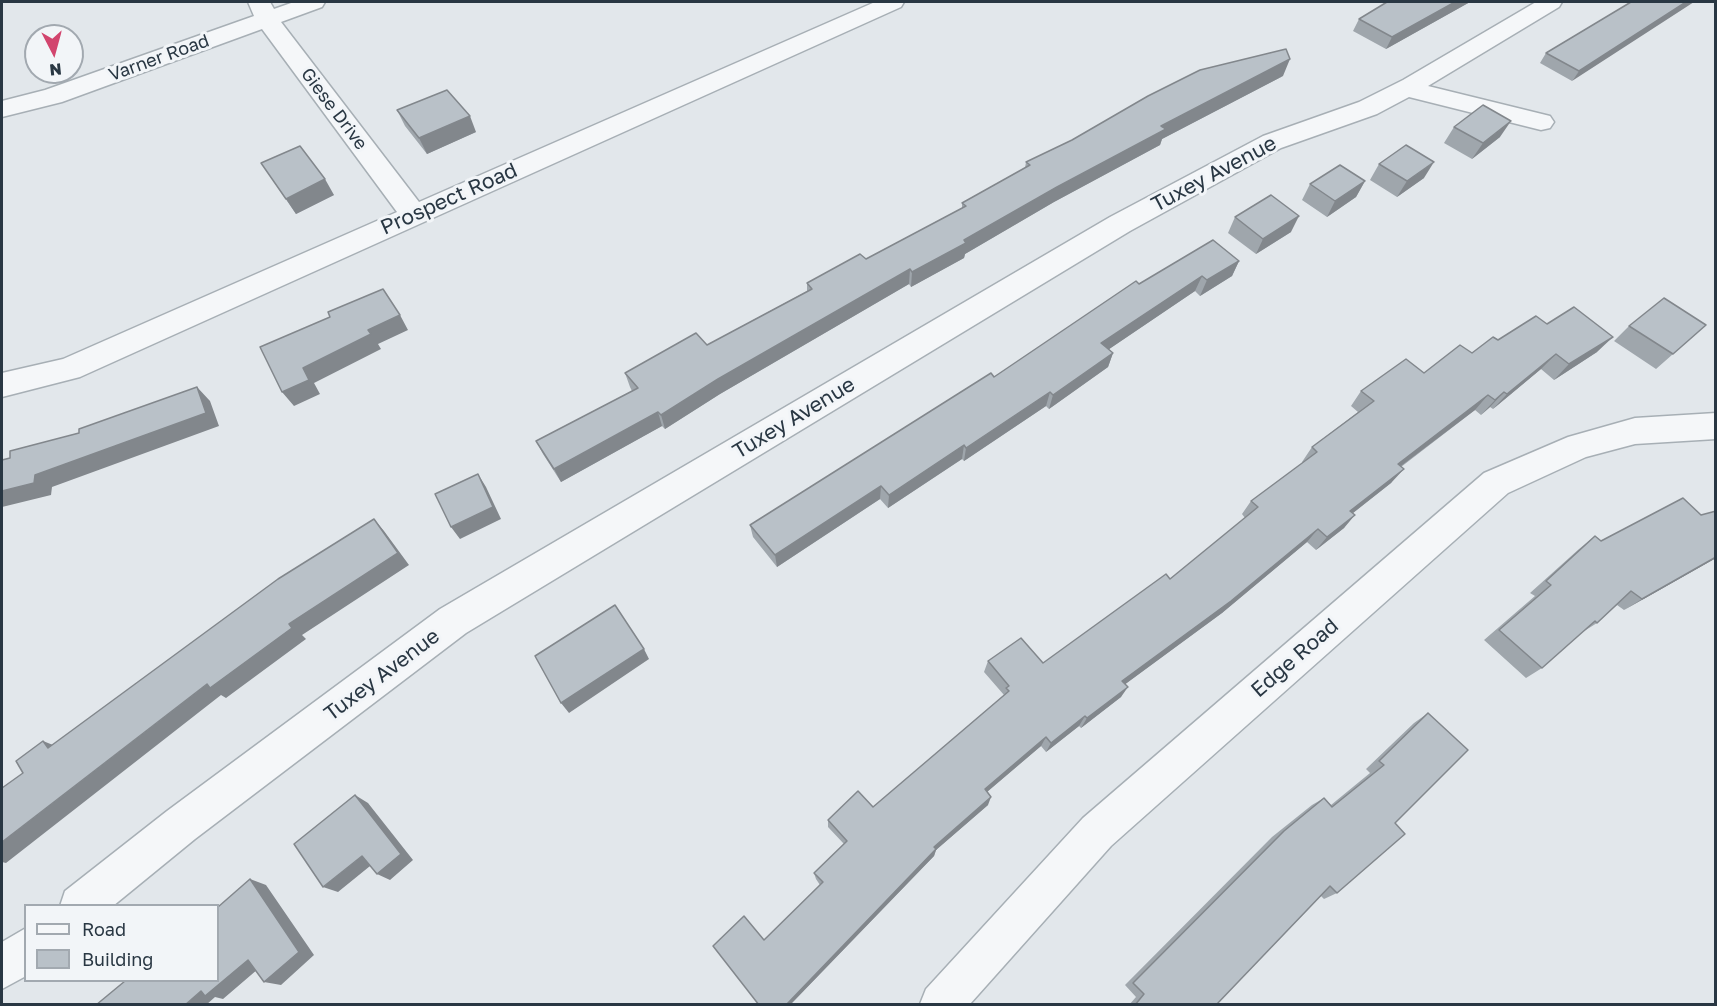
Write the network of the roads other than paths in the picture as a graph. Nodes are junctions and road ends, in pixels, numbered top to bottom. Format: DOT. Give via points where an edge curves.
graph roads {
  1 [pos="314,2"];
  2 [pos="893,2"];
  3 [pos="1551,2"];
  4 [pos="263,10"];
  5 [pos="1406,88"];
  6 [pos="2,109"];
  7 [pos="1541,122"];
  8 [pos="413,214"];
  9 [pos="2,385"];
  10 [pos="1716,426"];
  11 [pos="82,904"];
  12 [pos="24,951"];
  13 [pos="2,968"];
  14 [pos="941,1005"];
  1 -- 4 [label="street, Varner Road"];
  2 -- 8 [label="street, Prospect Road"];
  3 -- 5 [label="street, Tuxey Avenue"];
  4 -- 6 [label="street, Varner Road" via="53,96"];
  4 -- 8 [label="street, Giese Drive"];
  5 -- 7 [label="street"];
  5 -- 11 [label="street, Tuxey Avenue" via="1368,108 1272,142 1226,164 453,621"];
  8 -- 9 [label="street, Prospect Road" via="69,369"];
  10 -- 14 [label="street, Edge Road" via="1635,430 1579,446 1496,483 1097,832"];
  12 -- 13 [label="street"];
}
